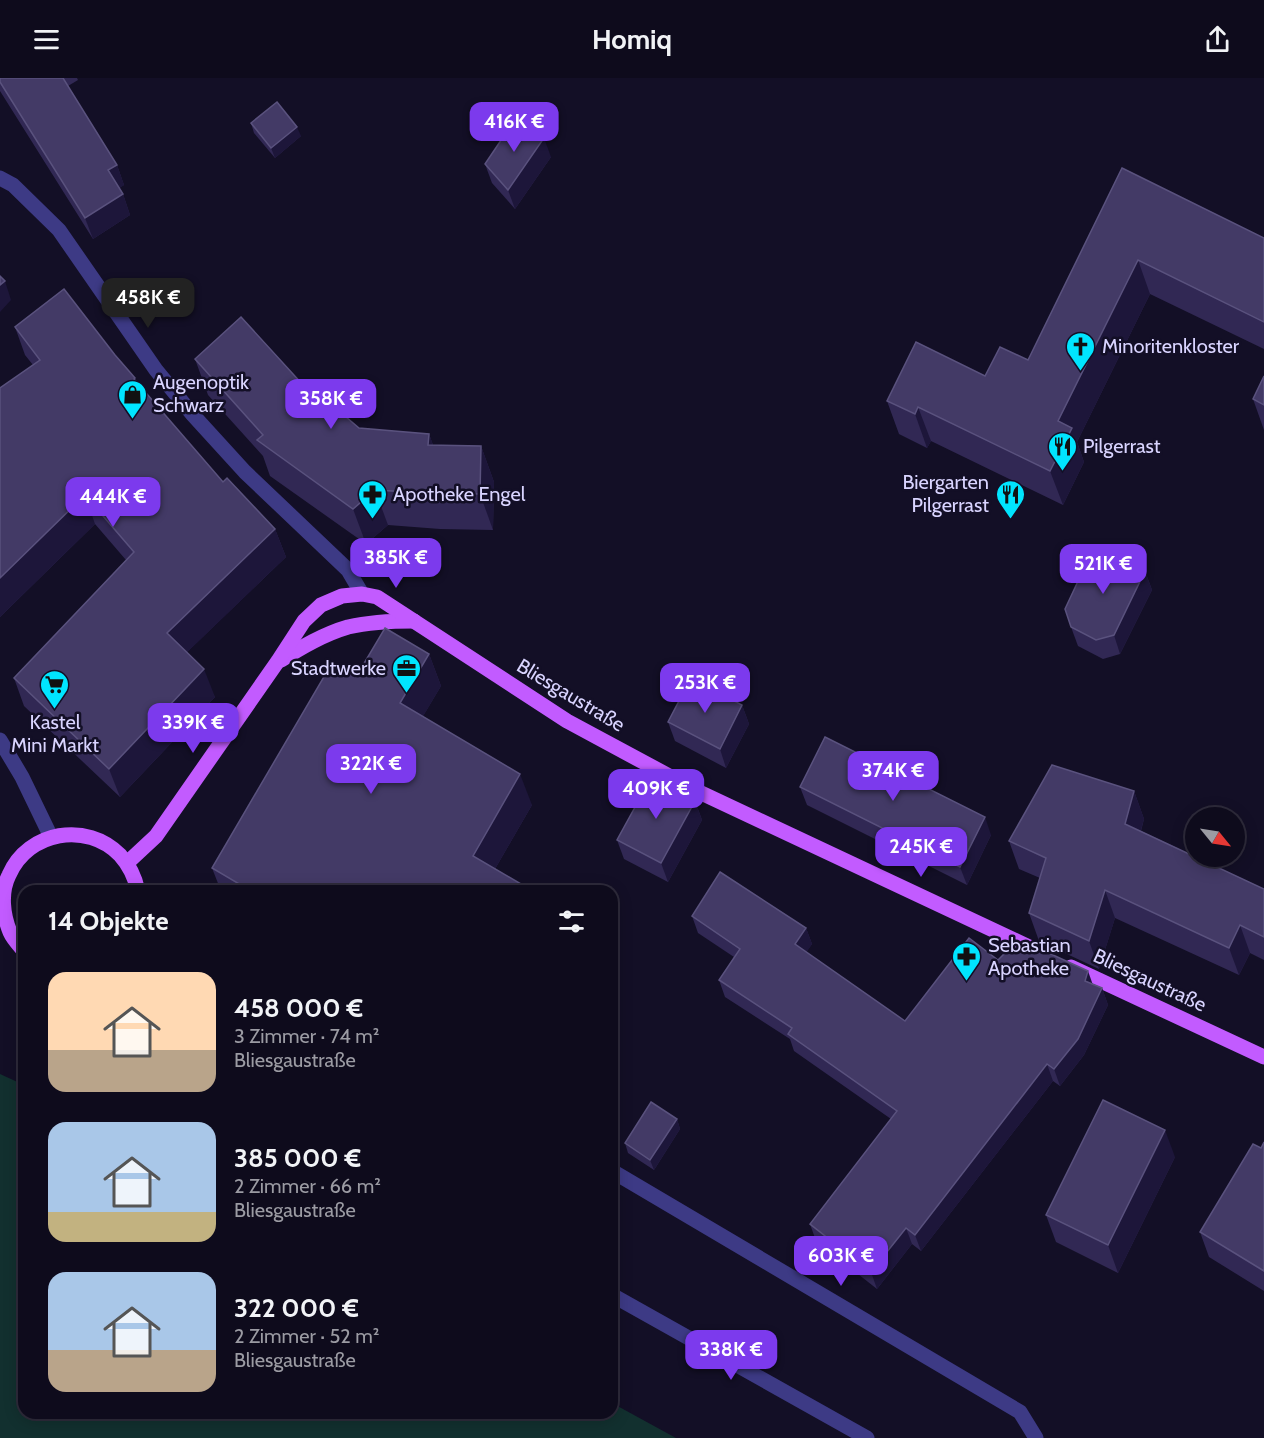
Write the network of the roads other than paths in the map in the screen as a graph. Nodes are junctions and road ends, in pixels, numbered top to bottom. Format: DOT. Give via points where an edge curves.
graph roads {
  1 [pos="0,178"];
  2 [pos="362,594"];
  3 [pos="414,621"];
  4 [pos="278,661"];
  5 [pos="0,741"];
  6 [pos="51,837"];
  7 [pos="127,863"];
  8 [pos="137,885"];
  9 [pos="2,912"];
  10 [pos="18,943"];
  11 [pos="1264,1057"];
  12 [pos="618,1175"];
  13 [pos="618,1298"];
  14 [pos="867,1438"];
  15 [pos="1036,1438"];
  1 -- 2 [label="street" via="13,185 59,230 156,370 193,415 245,472 348,570"];
  2 -- 3 [label="main road, Bliesgaustraße" via="377,597"];
  2 -- 4 [label="main road" via="342,596 321,605 304,621"];
  3 -- 4 [label="main road" via="348,627"];
  3 -- 11 [label="main road, Bliesgaustraße" via="567,722 697,792"];
  4 -- 7 [label="main road" via="156,836"];
  5 -- 6 [label="street"];
  6 -- 7 [label="main road" via="94,837"];
  6 -- 9 [label="main road" via="19,858 3,893"];
  7 -- 8 [label="main road"];
  9 -- 10 [label="main road"];
  12 -- 15 [label="street" via="1020,1412"];
  13 -- 14 [label="street"];
}
